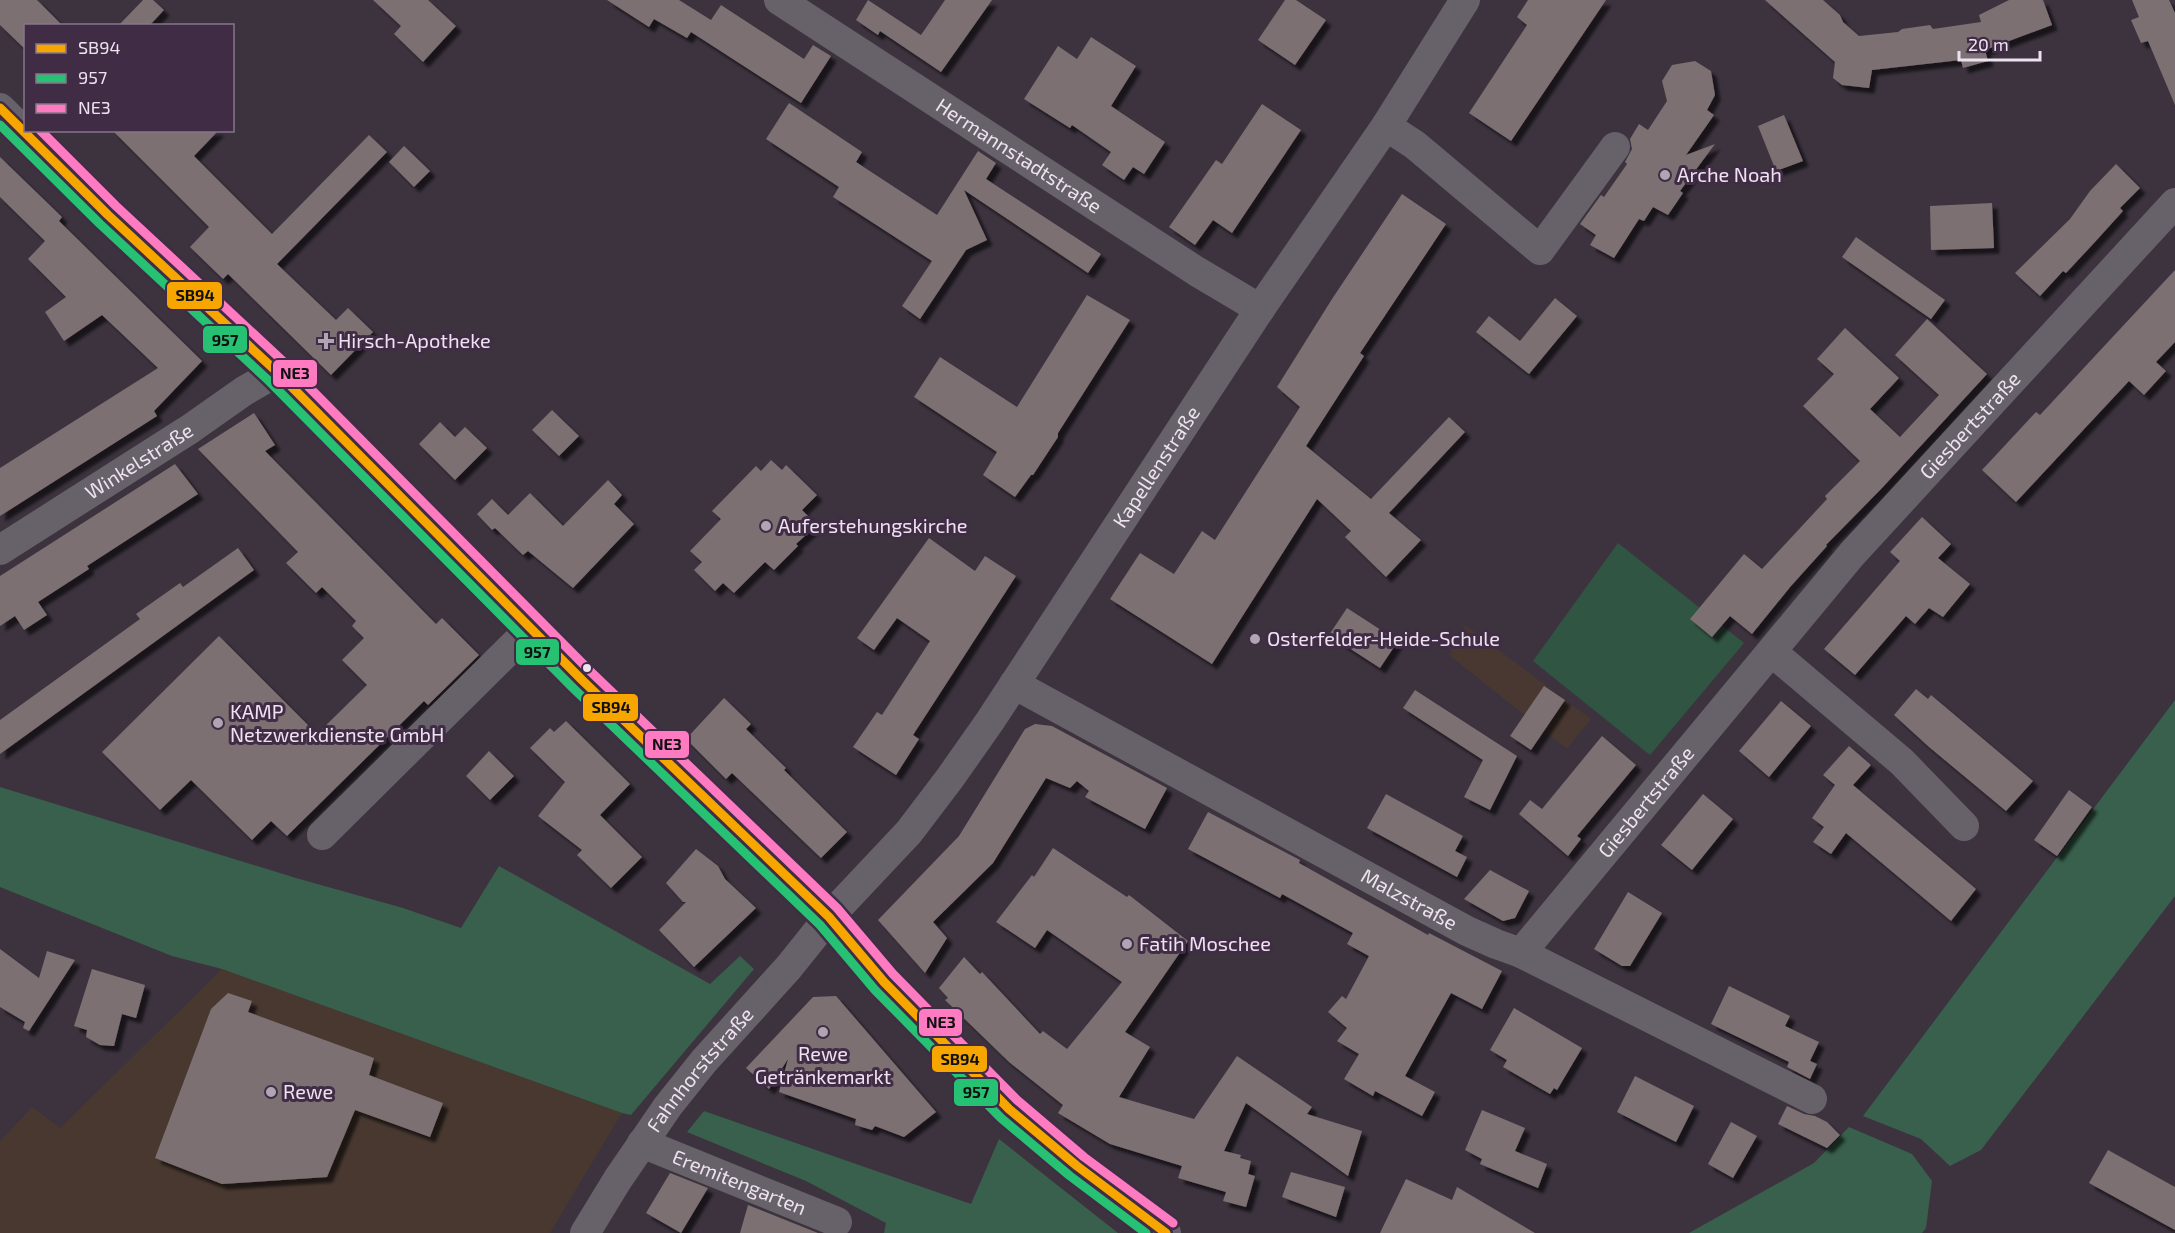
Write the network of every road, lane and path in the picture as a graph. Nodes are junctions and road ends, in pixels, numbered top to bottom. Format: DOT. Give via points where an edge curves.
graph roads {
  1 [pos="779,0"];
  2 [pos="1465,0"];
  3 [pos="0,108"];
  4 [pos="1386,126"];
  5 [pos="24,132"];
  6 [pos="24,132"];
  7 [pos="1615,147"];
  8 [pos="2175,203"];
  9 [pos="1260,309"];
  10 [pos="277,372"];
  11 [pos="0,550"];
  12 [pos="531,628"];
  13 [pos="1772,652"];
  14 [pos="1014,684"];
  15 [pos="1964,826"];
  16 [pos="322,835"];
  17 [pos="829,918"];
  18 [pos="1521,953"];
  19 [pos="1812,1099"];
  20 [pos="642,1143"];
  21 [pos="837,1222"];
  22 [pos="585,1233"];
  23 [pos="1166,1233"];
  1 -- 9 [label="street, Hermannstadtstraße"];
  2 -- 4 [label="street, Kapellenstraße"];
  3 -- 5 [label="street"];
  4 -- 7 [label="street" via="1540,250"];
  4 -- 9 [label="street, Kapellenstraße"];
  6 -- 10 [label="street"];
  8 -- 13 [label="street, Giesbertstraße" via="1939,457"];
  9 -- 14 [label="street, Kapellenstraße"];
  10 -- 11 [label="street, Winkelstraße"];
  10 -- 12 [label="street"];
  12 -- 16 [label="street"];
  12 -- 17 [label="street"];
  13 -- 15 [label="street" via="1902,762"];
  13 -- 18 [label="street, Giesbertstraße"];
  14 -- 17 [label="street, Kapellenstraße" via="909,832"];
  14 -- 18 [label="street, Malzstraße" via="1467,931"];
  17 -- 20 [label="street, Fahnhorststraße" via="704,1061"];
  17 -- 23 [label="street" via="946,1047 1010,1108 1077,1166"];
  18 -- 19 [label="street, Malzstraße"];
  20 -- 21 [label="street, Eremitengarten"];
  20 -- 22 [label="street, Fahnhorststraße"];
}
